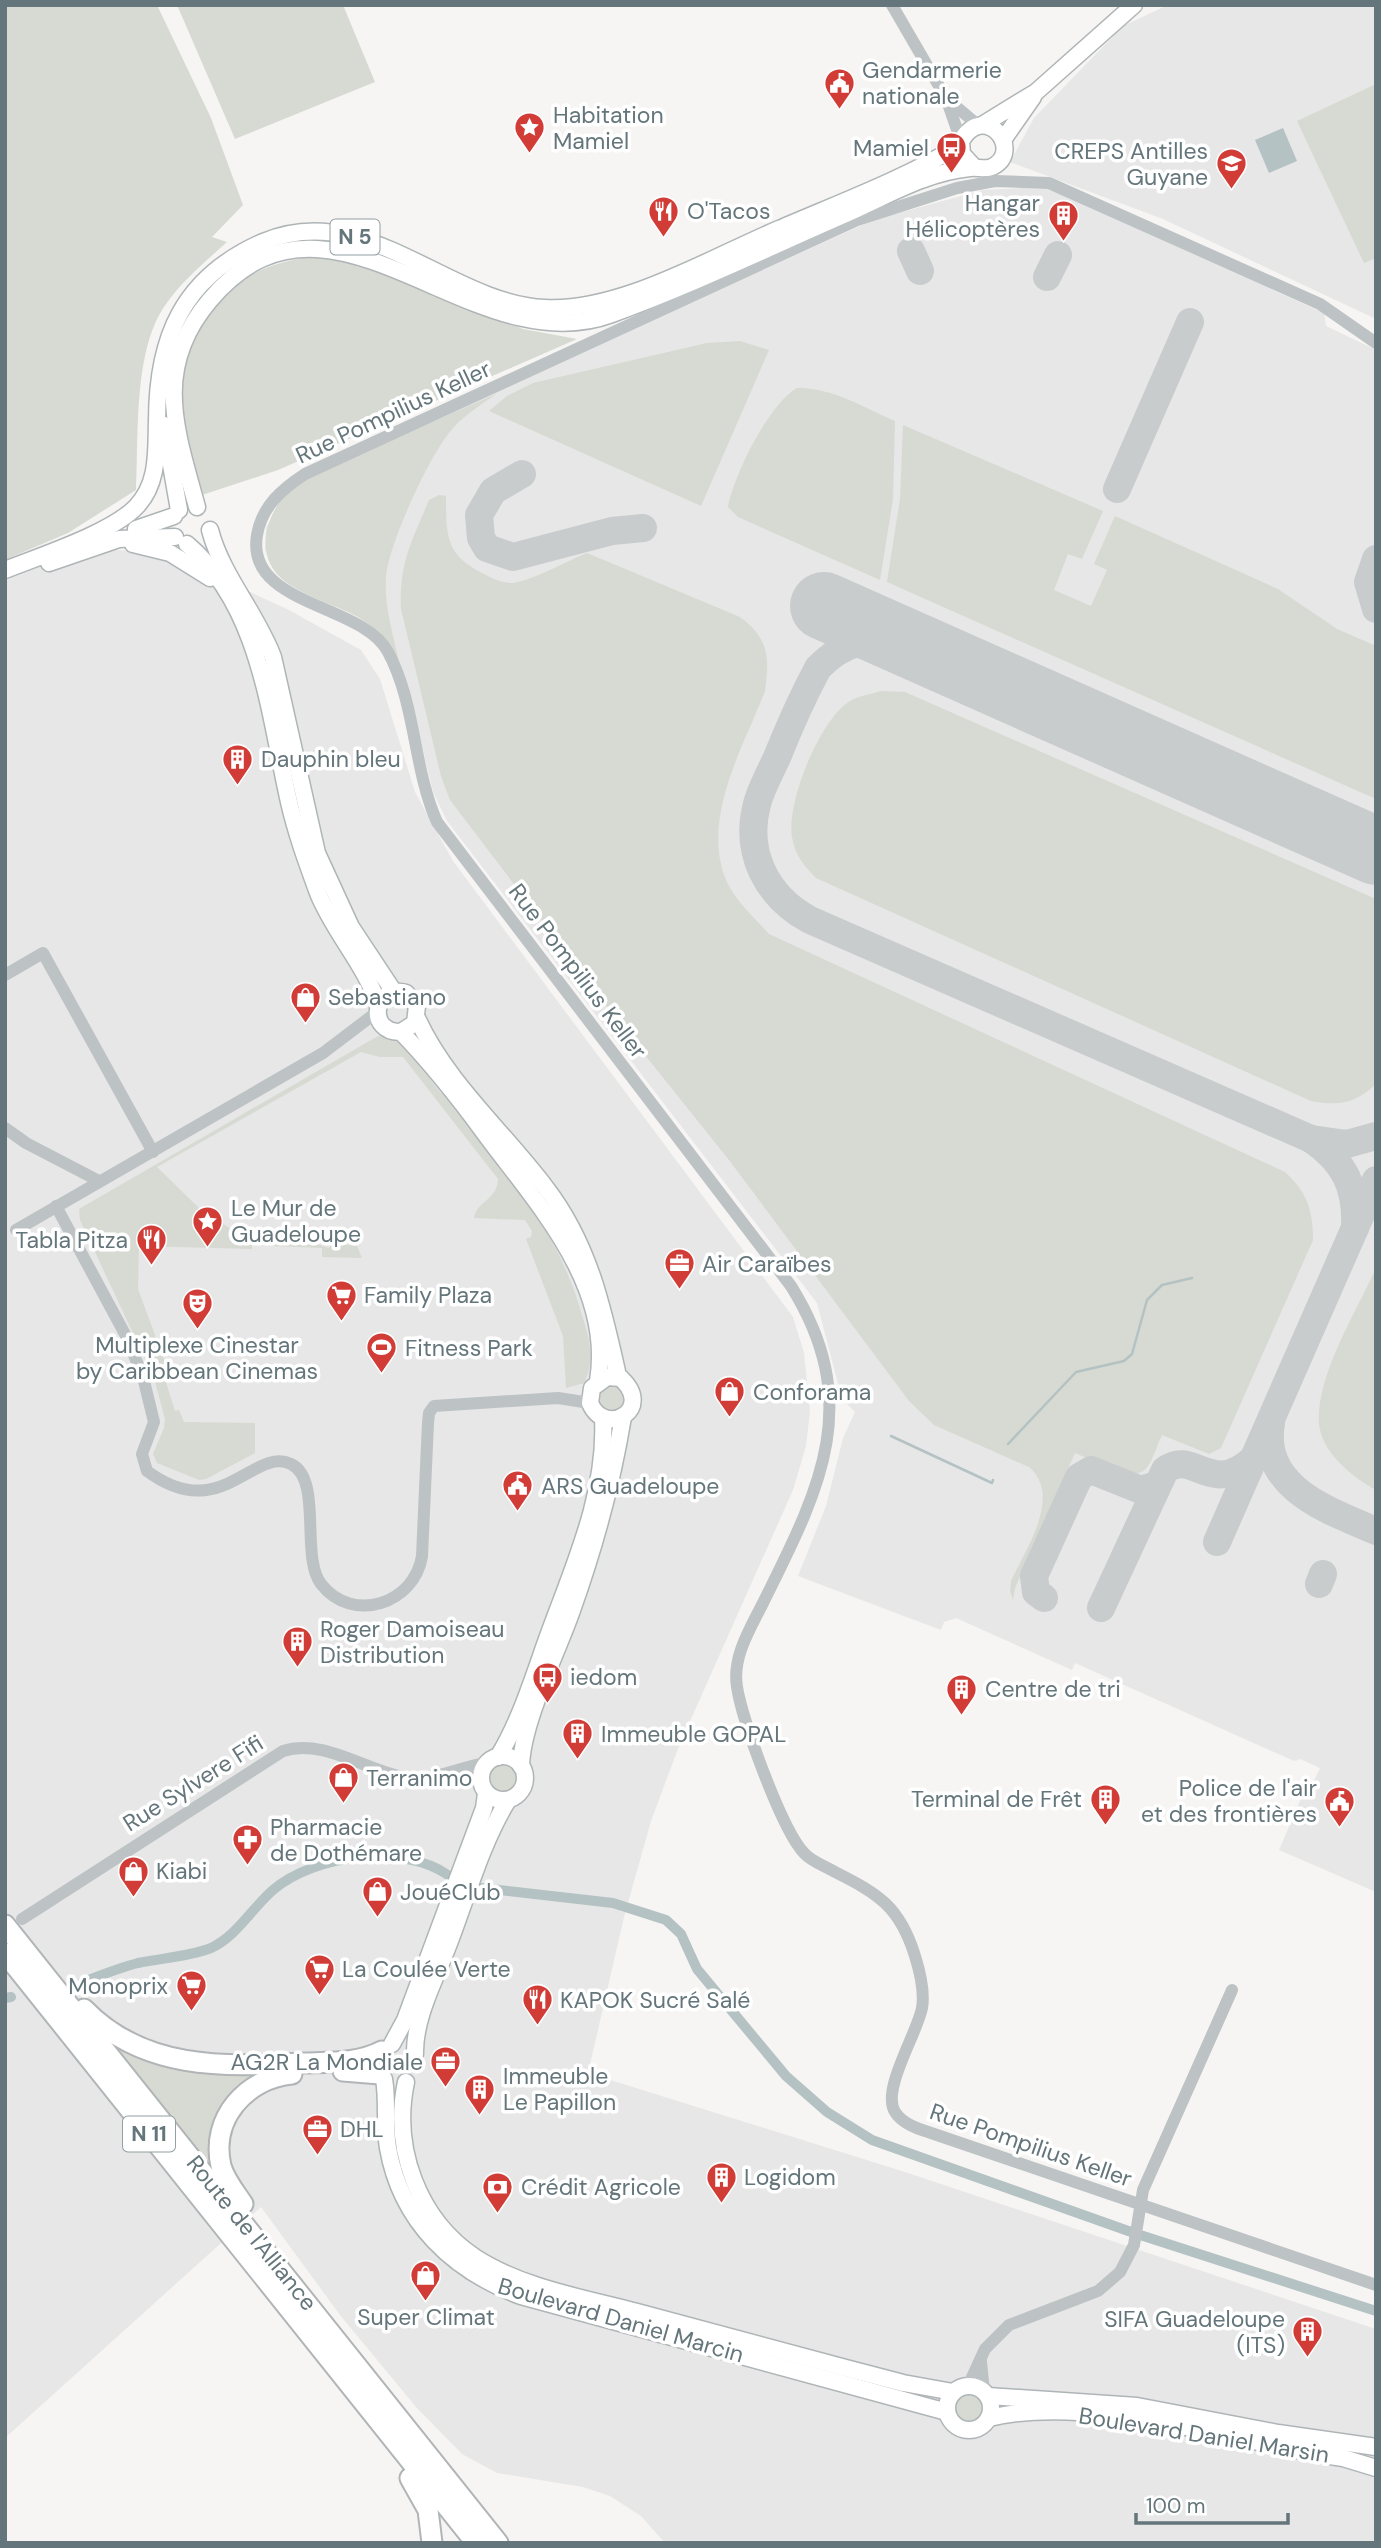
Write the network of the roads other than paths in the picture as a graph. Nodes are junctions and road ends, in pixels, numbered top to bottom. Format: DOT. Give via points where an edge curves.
graph roads {
  1 [pos="892,5"];
  2 [pos="1134,5"];
  3 [pos="1036,92"];
  4 [pos="946,98"];
  5 [pos="981,125"];
  6 [pos="1003,139"];
  7 [pos="961,143"];
  8 [pos="974,167"];
  9 [pos="1376,343"];
  10 [pos="158,399"];
  11 [pos="197,507"];
  12 [pos="176,513"];
  13 [pos="210,530"];
  14 [pos="181,541"];
  15 [pos="85,549"];
  16 [pos="52,551"];
  17 [pos="5,570"];
  18 [pos="5,582"];
  19 [pos="230,599"];
  20 [pos="5,975"];
  21 [pos="394,992"];
  22 [pos="379,1014"];
  23 [pos="417,1018"];
  24 [pos="401,1032"];
  25 [pos="5,1128"];
  26 [pos="153,1152"];
  27 [pos="99,1181"];
  28 [pos="56,1206"];
  29 [pos="16,1230"];
  30 [pos="621,1378"];
  31 [pos="593,1391"];
  32 [pos="623,1416"];
  33 [pos="603,1418"];
  34 [pos="492,1760"];
  35 [pos="521,1766"];
  36 [pos="444,1773"];
  37 [pos="484,1788"];
  38 [pos="508,1800"];
  39 [pos="14,1922"];
  40 [pos="26,1952"];
  41 [pos="5,1953"];
  42 [pos="1232,1990"];
  43 [pos="387,2048"];
  44 [pos="415,2054"];
  45 [pos="382,2076"];
  46 [pos="406,2082"];
  47 [pos="1141,2206"];
  48 [pos="291,2282"];
  49 [pos="1376,2285"];
  50 [pos="294,2315"];
  51 [pos="981,2358"];
  52 [pos="960,2389"];
  53 [pos="986,2394"];
  54 [pos="947,2412"];
  55 [pos="989,2418"];
  56 [pos="1376,2447"];
  57 [pos="1376,2468"];
  58 [pos="492,2542"];
  59 [pos="432,2543"];
  1 -- 4 [label="street"];
  2 -- 3 [label="main road"];
  3 -- 5 [label="main road"];
  3 -- 6 [label="main road"];
  4 -- 5 [label="street"];
  4 -- 7 [label="street"];
  5 -- 6 [label="main road" via="993,128"];
  5 -- 7 [label="main road" via="967,132"];
  6 -- 8 [label="main road" via="1004,150 997,164"];
  7 -- 8 [label="main road" via="964,159"];
  7 -- 10 [label="main road, N 5" via="869,190 633,293 579,307 543,308 508,302 417,260 353,237 312,233 273,238 208,276 182,307 166,341"];
  8 -- 11 [label="main road, N 5" via="919,181 662,294 573,324 504,316 380,262 343,251 300,248 265,257 219,289 203,308 190,326 175,366 173,414"];
  9 -- 47 [label="street, Rue Pompilius Keller" via="1320,304 1049,183 995,181 935,194 857,220 330,462 288,485 274,499 259,524 256,541 262,566 277,584 354,621 380,640 398,674 424,791 437,822 809,1315 831,1399 828,1439 806,1511 743,1645 737,1685 747,1726 797,1845 817,1863 888,1903 915,1955 923,1987 922,2010 891,2095 896,2113 927,2131"];
  10 -- 12 [label="main road, N 5"];
  10 -- 16 [label="main road" via="156,462 146,493 124,516"];
  11 -- 12 [label="main road"];
  11 -- 13 [label="main road" via="209,519"];
  12 -- 14 [label="main road" via="172,523"];
  12 -- 16 [label="main road" via="154,525"];
  13 -- 14 [label="main road" via="201,541"];
  13 -- 21 [label="main road" via="222,565 274,657 307,816 322,865 351,927"];
  14 -- 15 [label="main road" via="119,539"];
  14 -- 19 [label="main road" via="203,560"];
  15 -- 18 [label="main road"];
  15 -- 19 [label="main road" via="127,544 160,549 198,569"];
  16 -- 17 [label="main road"];
  19 -- 22 [label="main road" via="259,664 304,856 337,934 372,989"];
  20 -- 26 [label="street" via="43,953"];
  21 -- 22 [label="main road" via="384,996"];
  21 -- 23 [label="main road" via="411,997"];
  22 -- 24 [label="main road" via="390,1031"];
  22 -- 26 [label="street"];
  23 -- 24 [label="main road"];
  23 -- 30 [label="main road" via="436,1051 547,1189 570,1225 599,1290"];
  24 -- 31 [label="main road" via="533,1194 571,1254 597,1329 600,1351"];
  25 -- 27 [label="street"];
  26 -- 27 [label="street"];
  27 -- 28 [label="street"];
  28 -- 29 [label="street"];
  28 -- 31 [label="street" via="143,1377 154,1422 142,1454 147,1471 204,1492 276,1462 292,1465 303,1478 314,1570 323,1587 347,1603 386,1603 409,1588 421,1565 432,1408"];
  30 -- 31 [label="main road" via="612,1376"];
  30 -- 32 [label="main road" via="631,1387 634,1399"];
  31 -- 33 [label="main road"];
  32 -- 33 [label="main road"];
  32 -- 35 [label="main road" via="610,1491 527,1735"];
  33 -- 34 [label="main road" via="602,1465 591,1516 529,1688"];
  34 -- 35 [label="main road" via="511,1758"];
  34 -- 36 [label="street, Rue Sylvere Fifi"];
  34 -- 37 [label="main road"];
  35 -- 38 [label="main road" via="523,1786"];
  36 -- 37 [label="street, Rue Sylvere Fifi"];
  36 -- 39 [label="street, Rue Sylvere Fifi" via="411,1778 314,1750 283,1751"];
  37 -- 38 [label="main road" via="497,1800"];
  37 -- 43 [label="main road" via="484,1808 422,1974"];
  38 -- 44 [label="main road" via="434,1984 417,2031"];
  39 -- 40 [label="highway, Route de l'Alliance / N 11"];
  40 -- 43 [label="highway" via="96,2021 137,2047 169,2059 209,2065 298,2063 356,2060"];
  40 -- 48 [label="highway, Route de l'Alliance / N 11"];
  41 -- 50 [label="highway, Route de l'Alliance / N 11"];
  42 -- 47 [label="street" via="1147,2181"];
  43 -- 44 [label="main road" via="405,2045"];
  43 -- 45 [label="main road" via="377,2060"];
  44 -- 46 [label="main road" via="417,2068"];
  45 -- 46 [label="main road" via="397,2084"];
  45 -- 48 [label="highway" via="344,2071 270,2077 241,2096 227,2115 221,2166"];
  45 -- 54 [label="main road, Boulevard Daniel Marcin" via="387,2138 399,2186 420,2226 468,2270 521,2296"];
  46 -- 52 [label="main road, Boulevard Daniel Marcin" via="400,2128 421,2195 459,2245 491,2267 523,2281 891,2380"];
  47 -- 49 [label="street, Rue Pompilius Keller"];
  47 -- 51 [label="street" via="1134,2245 1111,2282 1083,2298 1009,2325"];
  48 -- 58 [label="highway, Route de l'Alliance / N 11"];
  50 -- 58 [label="highway, Route de l'Alliance / N 11"];
  50 -- 59 [label="highway" via="314,2351 421,2496 428,2510"];
  51 -- 52 [label="street"];
  51 -- 53 [label="street"];
  52 -- 53 [label="main road"];
  52 -- 54 [label="main road" via="948,2401"];
  53 -- 55 [label="main road" via="991,2403"];
  53 -- 56 [label="main road" via="1137,2406"];
  54 -- 55 [label="main road, Boulevard Daniel Marsin" via="953,2424 966,2430 979,2428"];
  55 -- 57 [label="main road, Boulevard Daniel Marsin" via="1102,2415 1343,2458"];
}
